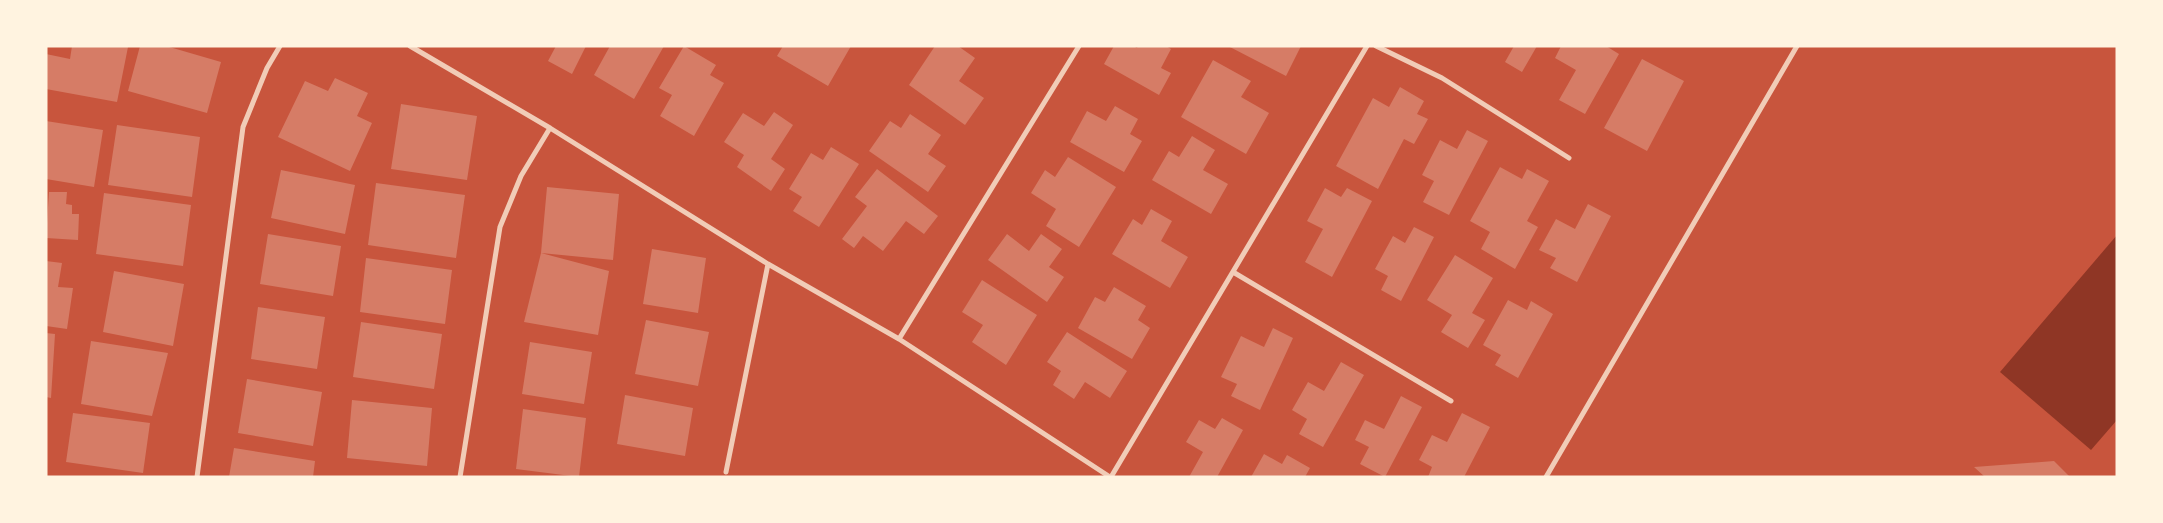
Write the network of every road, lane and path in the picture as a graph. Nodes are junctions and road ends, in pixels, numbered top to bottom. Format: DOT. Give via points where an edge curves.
graph roads {
  1 [pos="280,46"];
  2 [pos="410,46"];
  3 [pos="1079,46"];
  4 [pos="1366,46"];
  5 [pos="1376,46"];
  6 [pos="1797,46"];
  7 [pos="550,128"];
  8 [pos="1569,158"];
  9 [pos="768,264"];
  10 [pos="1233,272"];
  11 [pos="899,339"];
  12 [pos="1451,401"];
  13 [pos="726,472"];
  14 [pos="197,477"];
  15 [pos="460,477"];
  16 [pos="1111,477"];
  17 [pos="1546,477"];
  1 -- 14 [label="street" via="267,68 243,127"];
  2 -- 7 [label="street"];
  3 -- 11 [label="street"];
  4 -- 10 [label="street"];
  5 -- 8 [label="street" via="1442,78"];
  6 -- 17 [label="street"];
  7 -- 9 [label="street"];
  7 -- 15 [label="street" via="521,176 500,227"];
  9 -- 11 [label="street"];
  9 -- 13 [label="street"];
  10 -- 12 [label="street"];
  10 -- 16 [label="street"];
  11 -- 16 [label="street"];
}
